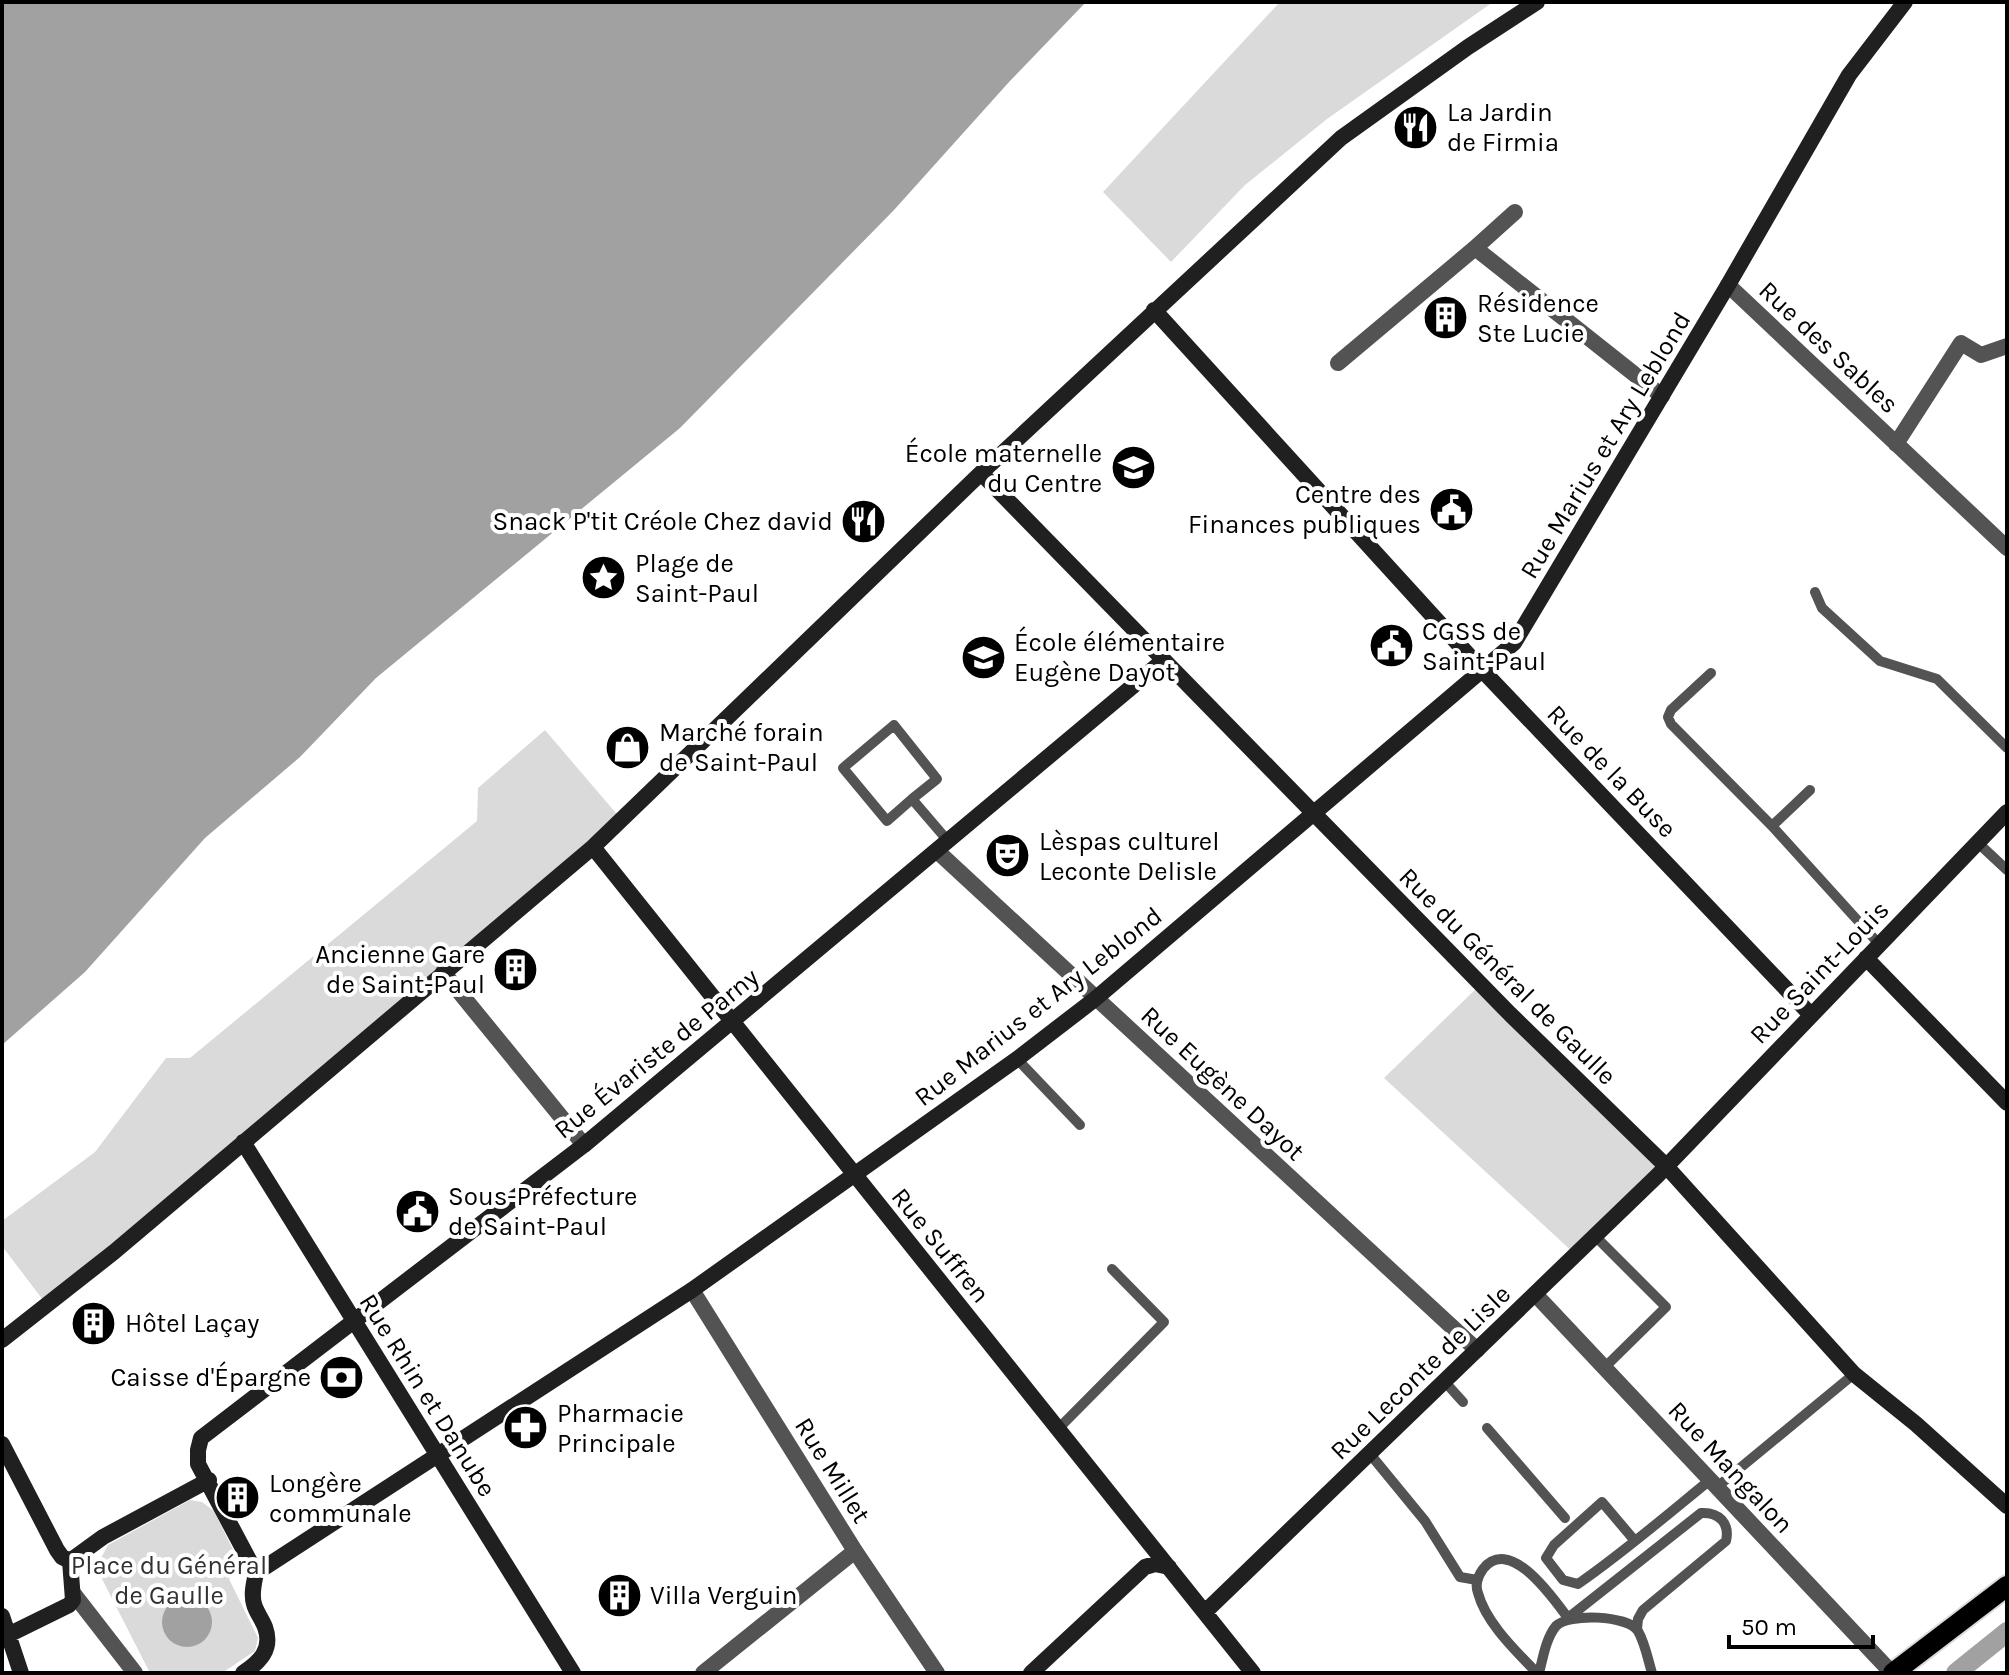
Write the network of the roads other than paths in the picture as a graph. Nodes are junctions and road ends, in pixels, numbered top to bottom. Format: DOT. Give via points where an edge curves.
graph roads {
  1 [pos="1537,2"];
  2 [pos="1905,2"];
  3 [pos="1515,212"];
  4 [pos="1475,248"];
  5 [pos="1728,285"];
  6 [pos="1154,310"];
  7 [pos="2007,346"];
  8 [pos="1338,363"];
  9 [pos="1662,396"];
  10 [pos="1896,444"];
  11 [pos="981,473"];
  12 [pos="2004,541"];
  13 [pos="1815,592"];
  14 [pos="1164,660"];
  15 [pos="1483,671"];
  16 [pos="1711,673"];
  17 [pos="2007,748"];
  18 [pos="1810,790"];
  19 [pos="912,799"];
  20 [pos="2007,812"];
  21 [pos="1315,814"];
  22 [pos="1772,826"];
  23 [pos="1977,842"];
  24 [pos="943,846"];
  25 [pos="593,847"];
  26 [pos="2007,870"];
  27 [pos="1879,944"];
  28 [pos="1866,958"];
  29 [pos="443,972"];
  30 [pos="1095,999"];
  31 [pos="1811,1015"];
  32 [pos="734,1020"];
  33 [pos="1017,1059"];
  34 [pos="2007,1103"];
  35 [pos="1080,1125"];
  36 [pos="243,1142"];
  37 [pos="584,1145"];
  38 [pos="1666,1166"];
  39 [pos="853,1175"];
  40 [pos="1595,1236"];
  41 [pos="1112,1269"];
  42 [pos="692,1290"];
  43 [pos="1535,1294"];
  44 [pos="354,1321"];
  45 [pos="2,1340"];
  46 [pos="1477,1350"];
  47 [pos="1605,1367"];
  48 [pos="1854,1374"];
  49 [pos="1445,1382"];
  50 [pos="1463,1402"];
  51 [pos="1059,1428"];
  52 [pos="1487,1428"];
  53 [pos="2,1444"];
  54 [pos="1370,1454"];
  55 [pos="437,1457"];
  56 [pos="209,1480"];
  57 [pos="1714,1483"];
  58 [pos="2007,1506"];
  59 [pos="1565,1518"];
  60 [pos="1635,1541"];
  61 [pos="855,1551"];
  62 [pos="70,1561"];
  63 [pos="1169,1567"];
  64 [pos="256,1573"];
  65 [pos="1477,1580"];
  66 [pos="2007,1586"];
  67 [pos="73,1593"];
  68 [pos="1206,1611"];
  69 [pos="2,1616"];
  70 [pos="1568,1618"];
  71 [pos="1637,1629"];
  72 [pos="8,1635"];
  73 [pos="21,1673"];
  74 [pos="135,1673"];
  75 [pos="243,1673"];
  76 [pos="573,1673"];
  77 [pos="703,1673"];
  78 [pos="937,1673"];
  79 [pos="1031,1673"];
  80 [pos="1253,1673"];
  81 [pos="1538,1673"];
  82 [pos="1652,1673"];
  83 [pos="1892,1673"];
  1 -- 6 [label="street" via="1341,138"];
  2 -- 5 [label="street, Rue Marius et Ary Leblond" via="1849,75"];
  3 -- 4 [label="street"];
  4 -- 8 [label="street"];
  4 -- 9 [label="street"];
  5 -- 9 [label="street, Rue Marius et Ary Leblond"];
  5 -- 10 [label="street, Rue des Sables"];
  6 -- 11 [label="street"];
  6 -- 15 [label="street, Rue de la Buse"];
  7 -- 10 [label="street, Rue des Sables" via="1981,355 1961,343"];
  9 -- 15 [label="street, Rue Marius et Ary Leblond" via="1514,643"];
  10 -- 12 [label="street, Rue des Sables"];
  11 -- 14 [label="street, Rue du Général de Gaulle"];
  11 -- 25 [label="street"];
  13 -- 17 [label="lane" via="1822,608 1880,661 1937,679"];
  14 -- 21 [label="street, Rue du Général de Gaulle"];
  14 -- 24 [label="street, Rue Évariste de Parny"];
  15 -- 21 [label="street, Rue Marius et Ary Leblond"];
  15 -- 31 [label="street, Rue de la Buse"];
  16 -- 22 [label="lane" via="1668,717"];
  18 -- 22 [label="lane"];
  19 -- 19 [label="lane" via="887,821 843,768 894,725 937,779"];
  19 -- 24 [label="lane"];
  20 -- 23 [label="street, Rue Saint-Louis"];
  21 -- 30 [label="street, Rue Marius et Ary Leblond"];
  21 -- 38 [label="street, Rue du Général de Gaulle"];
  22 -- 27 [label="lane"];
  23 -- 26 [label="lane"];
  23 -- 27 [label="street, Rue Saint-Louis"];
  24 -- 30 [label="street, Rue Eugène Dayot"];
  24 -- 32 [label="street, Rue Évariste de Parny"];
  25 -- 29 [label="street"];
  25 -- 32 [label="street, Rue Suffren"];
  27 -- 28 [label="street, Rue Saint-Louis"];
  28 -- 31 [label="street, Rue Saint-Louis"];
  28 -- 34 [label="street"];
  29 -- 36 [label="street"];
  29 -- 37 [label="street"];
  30 -- 33 [label="street, Rue Marius et Ary Leblond"];
  30 -- 46 [label="street, Rue Eugène Dayot"];
  31 -- 38 [label="street, Rue Saint-Louis"];
  32 -- 37 [label="street, Rue Évariste de Parny"];
  32 -- 39 [label="street, Rue Suffren"];
  33 -- 35 [label="lane"];
  33 -- 39 [label="street, Rue Marius et Ary Leblond"];
  36 -- 44 [label="street, Rue Rhin et Danube"];
  36 -- 45 [label="street"];
  37 -- 44 [label="street, Rue Évariste de Parny"];
  38 -- 40 [label="street, Rue Leconte de Lisle"];
  38 -- 48 [label="street, Rue du Général de Gaulle"];
  39 -- 42 [label="street, Rue Marius et Ary Leblond"];
  39 -- 51 [label="street, Rue Suffren"];
  40 -- 43 [label="street, Rue Leconte de Lisle"];
  40 -- 47 [label="lane" via="1666,1307"];
  41 -- 51 [label="lane" via="1164,1322"];
  42 -- 55 [label="street, Rue Marius et Ary Leblond"];
  42 -- 61 [label="street, Rue Millet"];
  43 -- 46 [label="street, Rue Leconte de Lisle"];
  43 -- 47 [label="street, Rue Mangalon"];
  44 -- 55 [label="street, Rue Rhin et Danube"];
  44 -- 56 [label="street, Rue Évariste de Parny" via="201,1438 198,1464"];
  46 -- 49 [label="street, Rue Leconte de Lisle"];
  47 -- 57 [label="street, Rue Mangalon"];
  48 -- 57 [label="lane"];
  48 -- 58 [label="street, Rue du Général de Gaulle"];
  49 -- 50 [label="lane"];
  49 -- 54 [label="street, Rue Leconte de Lisle"];
  51 -- 63 [label="street, Rue Suffren"];
  52 -- 59 [label="lane"];
  53 -- 62 [label="street" via="57,1550"];
  54 -- 65 [label="lane" via="1425,1521 1460,1577"];
  54 -- 68 [label="street, Rue Leconte de Lisle"];
  55 -- 64 [label="street, Rue Marius et Ary Leblond"];
  55 -- 76 [label="street, Rue Rhin et Danube"];
  56 -- 62 [label="street" via="103,1537"];
  56 -- 64 [label="street"];
  57 -- 60 [label="lane"];
  57 -- 83 [label="street, Rue Mangalon"];
  60 -- 60 [label="lane" via="1578,1584 1563,1580 1546,1558 1602,1502"];
  61 -- 77 [label="street"];
  61 -- 78 [label="street, Rue Millet"];
  62 -- 67 [label="street"];
  63 -- 68 [label="street, Rue Suffren"];
  63 -- 79 [label="street" via="1145,1567"];
  64 -- 75 [label="street" via="254,1606 266,1629 268,1648 259,1663"];
  65 -- 70 [label="lane" via="1488,1564 1518,1564"];
  65 -- 81 [label="lane" via="1477,1592 1491,1618"];
  66 -- 83 [label="main road"];
  67 -- 72 [label="street" via="69,1605"];
  67 -- 74 [label="street"];
  68 -- 80 [label="street, Rue Suffren"];
  69 -- 72 [label="street"];
  70 -- 71 [label="lane" via="1616,1619"];
  70 -- 71 [label="lane" via="1701,1513 1722,1519 1726,1541 1643,1610"];
  70 -- 81 [label="lane" via="1551,1633"];
  71 -- 82 [label="lane"];
  72 -- 73 [label="street"];
}
